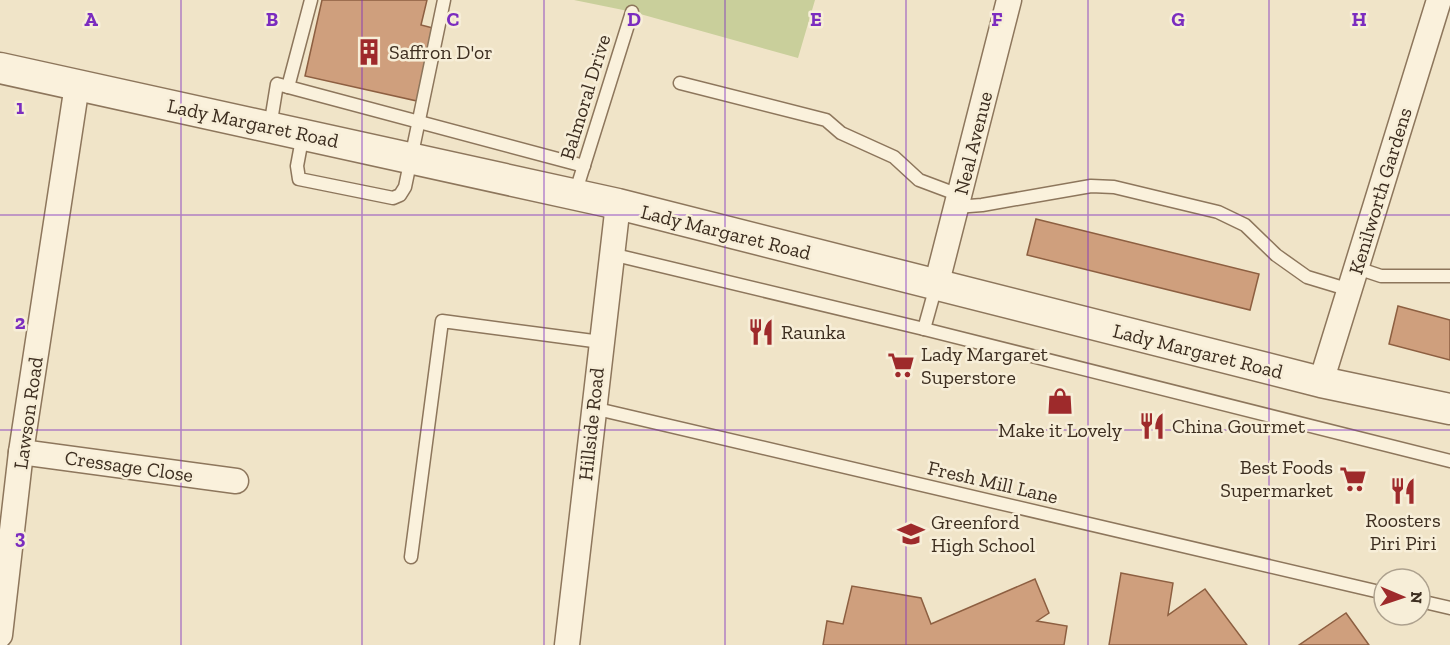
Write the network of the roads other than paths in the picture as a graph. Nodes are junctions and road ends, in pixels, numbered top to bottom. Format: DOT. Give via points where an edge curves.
graph roads {
  1 [pos="312,0"];
  2 [pos="444,0"];
  3 [pos="1009,0"];
  4 [pos="1439,0"];
  5 [pos="633,12"];
  6 [pos="0,68"];
  7 [pos="680,83"];
  8 [pos="77,85"];
  9 [pos="288,87"];
  10 [pos="419,122"];
  11 [pos="270,127"];
  12 [pos="303,134"];
  13 [pos="411,158"];
  14 [pos="584,166"];
  15 [pos="575,195"];
  16 [pos="958,201"];
  17 [pos="618,204"];
  18 [pos="611,254"];
  19 [pos="1450,276"];
  20 [pos="1353,279"];
  21 [pos="936,286"];
  22 [pos="924,329"];
  23 [pos="601,342"];
  24 [pos="1322,382"];
  25 [pos="593,408"];
  26 [pos="1450,409"];
  27 [pos="21,452"];
  28 [pos="1450,461"];
  29 [pos="236,481"];
  30 [pos="411,557"];
  31 [pos="4,574"];
  32 [pos="1372,590"];
  33 [pos="1432,604"];
  34 [pos="1450,608"];
  35 [pos="0,635"];
  36 [pos="567,645"];
  1 -- 9 [label="lane"];
  2 -- 10 [label="lane"];
  3 -- 16 [label="street, Neal Avenue"];
  4 -- 20 [label="street, Kenilworth Gardens"];
  5 -- 14 [label="lane, Balmoral Drive"];
  6 -- 8 [label="street, Lady Margaret Road"];
  7 -- 16 [label="lane" via="826,120 842,134 894,158 919,180"];
  8 -- 11 [label="street, Lady Margaret Road"];
  8 -- 27 [label="street, Lawson Road"];
  9 -- 10 [label="lane"];
  9 -- 11 [label="lane" via="277,84"];
  10 -- 13 [label="lane"];
  10 -- 14 [label="lane"];
  11 -- 12 [label="street, Lady Margaret Road"];
  12 -- 13 [label="street, Lady Margaret Road"];
  12 -- 13 [label="lane" via="296,174 305,181 393,198 405,187"];
  13 -- 15 [label="street, Lady Margaret Road"];
  14 -- 15 [label="lane, Balmoral Drive"];
  15 -- 17 [label="street, Lady Margaret Road"];
  16 -- 20 [label="lane" via="982,205 1091,186 1114,187 1218,212 1245,225 1276,255 1307,277"];
  16 -- 21 [label="street, Neal Avenue"];
  17 -- 18 [label="street, Hillside Road"];
  17 -- 21 [label="street, Lady Margaret Road"];
  18 -- 22 [label="lane"];
  18 -- 23 [label="street, Hillside Road"];
  19 -- 20 [label="lane"];
  20 -- 24 [label="street, Kenilworth Gardens"];
  21 -- 22 [label="lane"];
  21 -- 24 [label="street, Lady Margaret Road"];
  22 -- 28 [label="lane"];
  23 -- 25 [label="street, Hillside Road"];
  23 -- 30 [label="lane" via="442,321"];
  24 -- 26 [label="street, Lady Margaret Road"];
  25 -- 32 [label="lane, Fresh Mill Lane"];
  25 -- 36 [label="street, Hillside Road"];
  27 -- 29 [label="street, Cressage Close"];
  27 -- 31 [label="street, Lawson Road"];
  31 -- 35 [label="street, Lawson Road"];
  33 -- 34 [label="lane"];
}
